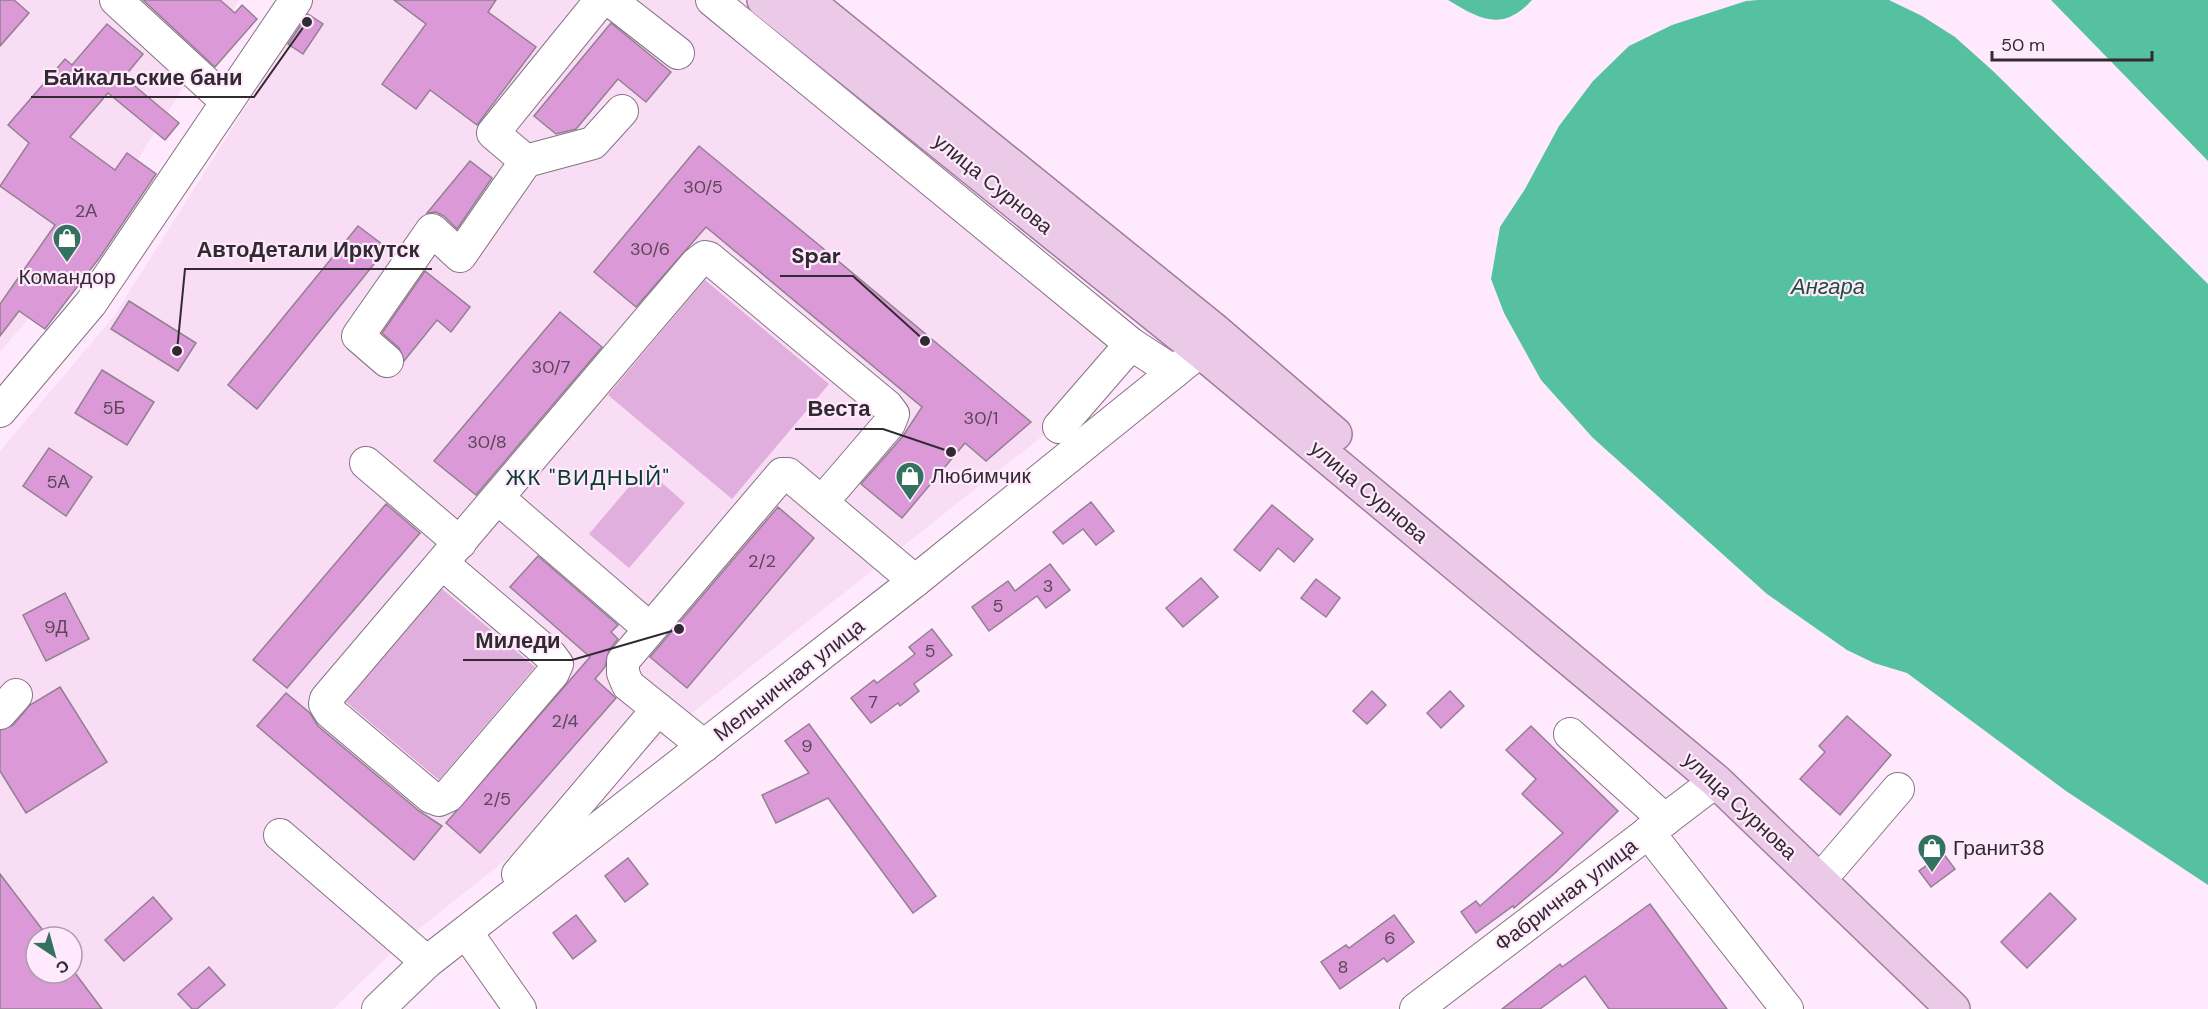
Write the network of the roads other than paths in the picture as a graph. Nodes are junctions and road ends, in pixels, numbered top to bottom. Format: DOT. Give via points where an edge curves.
graph roads {
  1 [pos="116,0"];
  2 [pos="296,0"];
  3 [pos="601,0"];
  4 [pos="610,0"];
  5 [pos="712,0"];
  6 [pos="764,0"];
  7 [pos="806,0"];
  8 [pos="678,53"];
  9 [pos="227,102"];
  10 [pos="622,111"];
  11 [pos="526,161"];
  12 [pos="1131,344"];
  13 [pos="1200,351"];
  14 [pos="387,361"];
  15 [pos="1174,372"];
  16 [pos="0,411"];
  17 [pos="1059,427"];
  18 [pos="366,463"];
  19 [pos="498,498"];
  20 [pos="822,502"];
  21 [pos="452,553"];
  22 [pos="915,581"];
  23 [pos="649,628"];
  24 [pos="658,709"];
  25 [pos="1570,734"];
  26 [pos="704,746"];
  27 [pos="1716,781"];
  28 [pos="1898,789"];
  29 [pos="1656,826"];
  30 [pos="280,835"];
  31 [pos="1832,866"];
  32 [pos="470,928"];
  33 [pos="427,962"];
  34 [pos="378,1009"];
  35 [pos="520,1009"];
  36 [pos="1416,1009"];
  37 [pos="1787,1009"];
  38 [pos="1953,1009"];
  39 [pos="1974,1009"];
  1 -- 9 [label="street"];
  2 -- 9 [label="street"];
  3 -- 11 [label="street" via="494,133"];
  4 -- 8 [label="street"];
  5 -- 12 [label="street"];
  6 -- 13 [label="main road, улица Сурнова"];
  7 -- 31 [label="main road, улица Сурнова" via="1213,329 1730,773"];
  9 -- 16 [label="street" via="91,303"];
  10 -- 11 [label="street" via="593,143"];
  11 -- 14 [label="street" via="460,256 432,230 358,336"];
  12 -- 15 [label="street"];
  12 -- 17 [label="street"];
  13 -- 15 [label="street, Мельничная улица"];
  13 -- 27 [label="main road, улица Сурнова"];
  15 -- 22 [label="street, Мельничная улица"];
  18 -- 21 [label="street"];
  19 -- 20 [label="street" via="705,257 893,414 889,424"];
  19 -- 21 [label="street"];
  19 -- 23 [label="street"];
  20 -- 22 [label="street"];
  20 -- 23 [label="street" via="788,474 782,474"];
  21 -- 21 [label="street" via="325,704 338,719 439,800 448,796 557,664"];
  22 -- 26 [label="street, Мельничная улица"];
  23 -- 24 [label="street" via="625,656 623,673 628,685"];
  24 -- 26 [label="street"];
  24 -- 32 [label="street"];
  25 -- 29 [label="street"];
  26 -- 32 [label="street, Мельничная улица"];
  27 -- 29 [label="street, Фабричная улица"];
  27 -- 38 [label="main road, улица Сурнова"];
  28 -- 31 [label="street"];
  29 -- 36 [label="street, Фабричная улица"];
  29 -- 37 [label="street"];
  30 -- 33 [label="street"];
  31 -- 39 [label="main road, улица Сурнова" via="1880,910"];
  32 -- 33 [label="street, Мельничная улица"];
  32 -- 35 [label="street"];
  33 -- 34 [label="street, Мельничная улица"];
}
